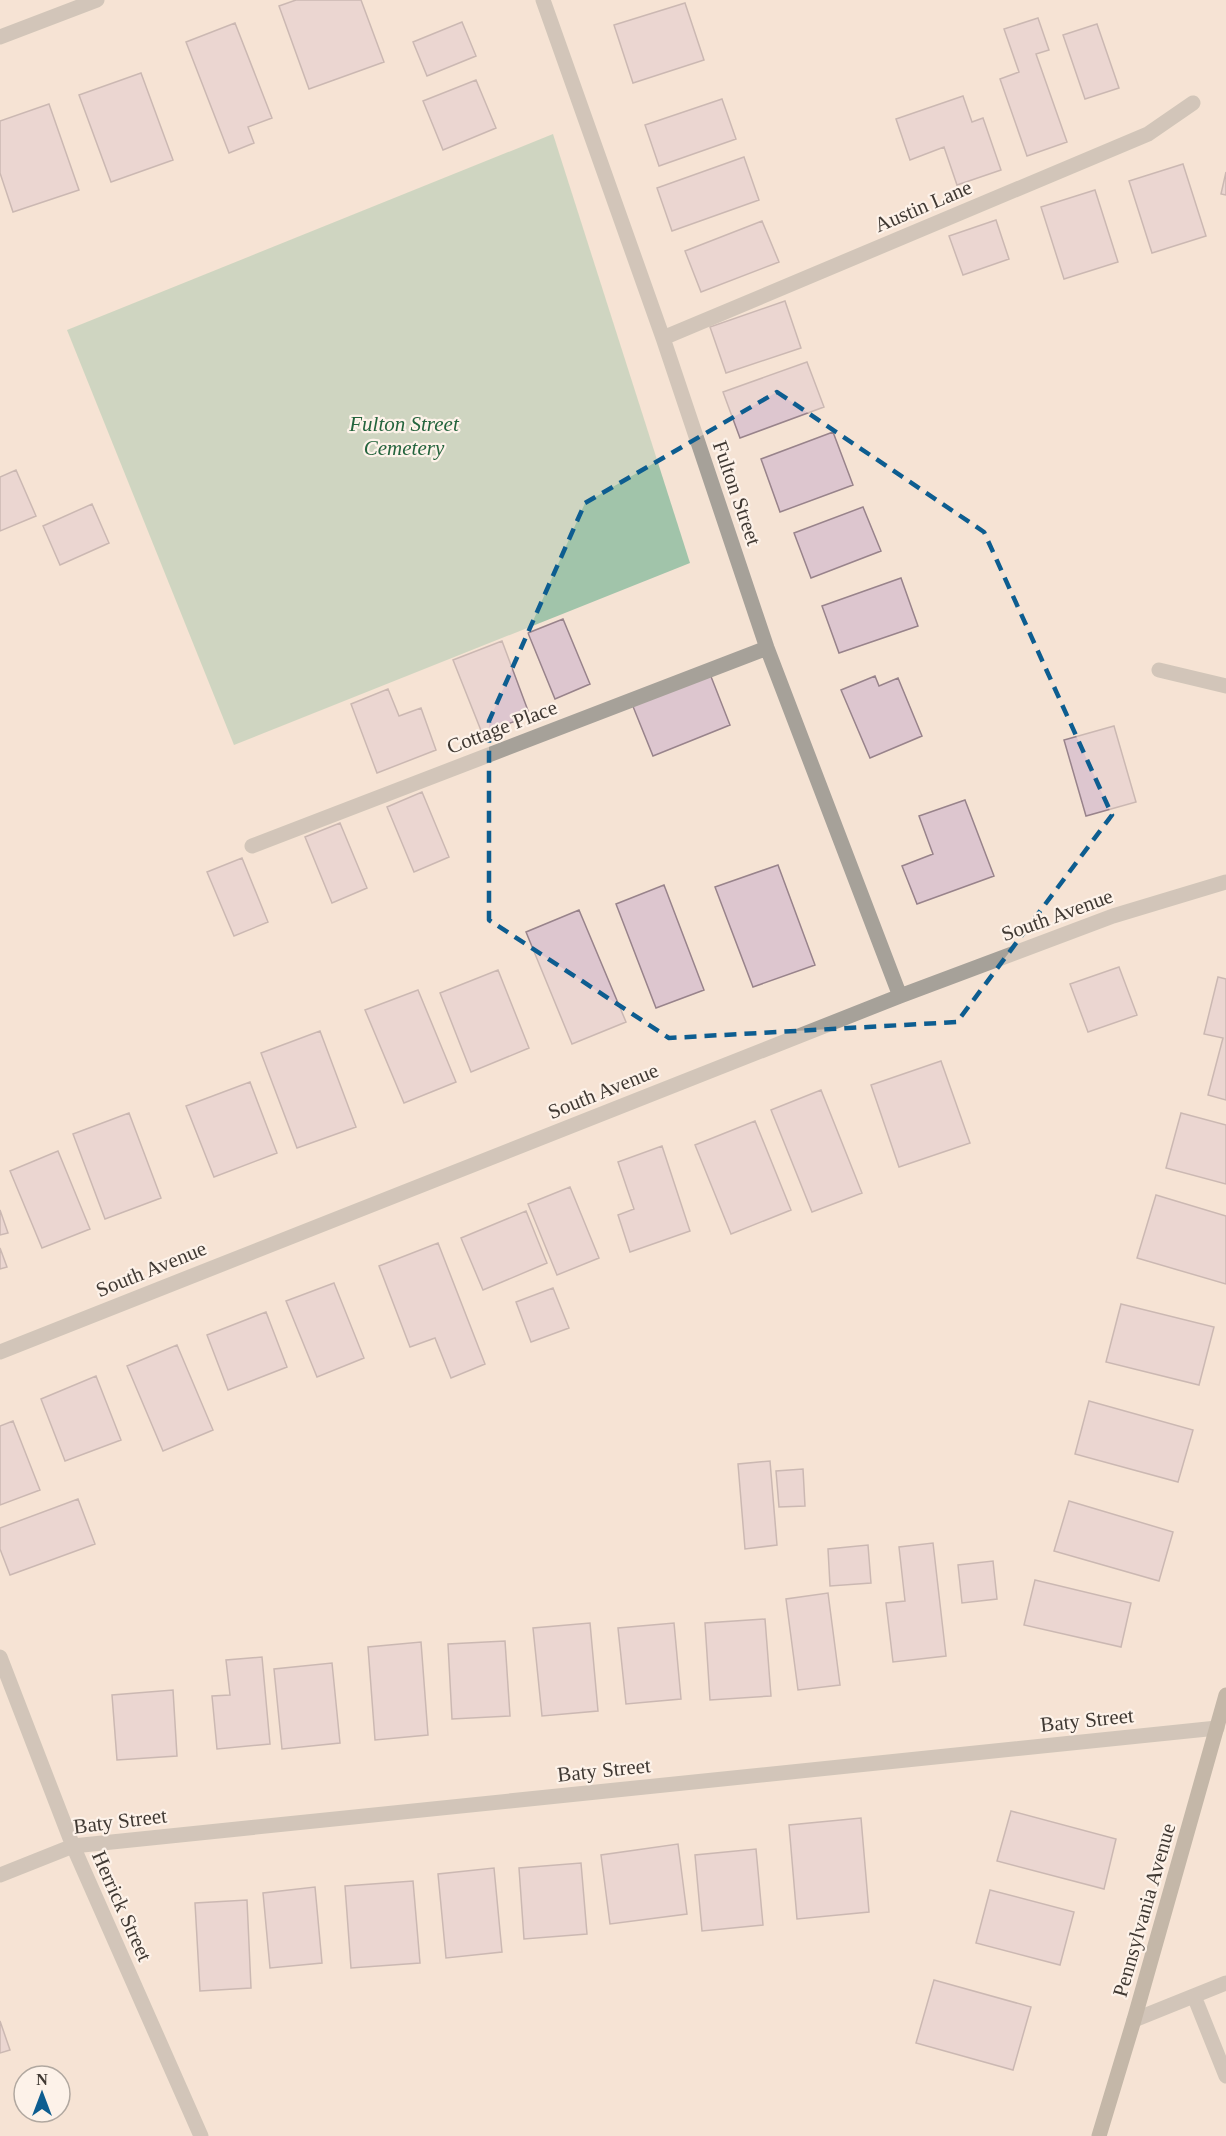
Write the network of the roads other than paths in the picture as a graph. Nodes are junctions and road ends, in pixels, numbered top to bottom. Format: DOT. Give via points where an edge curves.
graph roads {
  1 [pos="97,0"];
  2 [pos="543,0"];
  3 [pos="0,37"];
  4 [pos="1193,103"];
  5 [pos="663,338"];
  6 [pos="767,648"];
  7 [pos="1159,670"];
  8 [pos="1226,686"];
  9 [pos="252,846"];
  10 [pos="1226,882"];
  11 [pos="900,996"];
  12 [pos="0,1352"];
  13 [pos="0,1657"];
  14 [pos="1226,1695"];
  15 [pos="1217,1728"];
  16 [pos="73,1846"];
  17 [pos="0,1875"];
  18 [pos="1226,1983"];
  19 [pos="1194,1996"];
  20 [pos="1134,2020"];
  21 [pos="1226,2076"];
  22 [pos="201,2136"];
  23 [pos="1099,2136"];
  1 -- 3 [label="street"];
  2 -- 5 [label="street, Fulton Street"];
  4 -- 5 [label="street, Austin Lane" via="1148,134"];
  5 -- 6 [label="street, Fulton Street"];
  6 -- 9 [label="street, Cottage Place"];
  6 -- 11 [label="street, Fulton Street"];
  7 -- 8 [label="street"];
  10 -- 11 [label="street, South Avenue" via="1113,916"];
  11 -- 12 [label="street, South Avenue"];
  13 -- 16 [label="street, Herrick Street"];
  14 -- 15 [label="main road, Pennsylvania Avenue"];
  15 -- 16 [label="street, Baty Street"];
  15 -- 20 [label="main road, Pennsylvania Avenue"];
  16 -- 17 [label="street, Baty Street"];
  16 -- 22 [label="street, Herrick Street"];
  18 -- 19 [label="street"];
  19 -- 20 [label="street"];
  19 -- 21 [label="street"];
  20 -- 23 [label="main road, Pennsylvania Avenue"];
}
